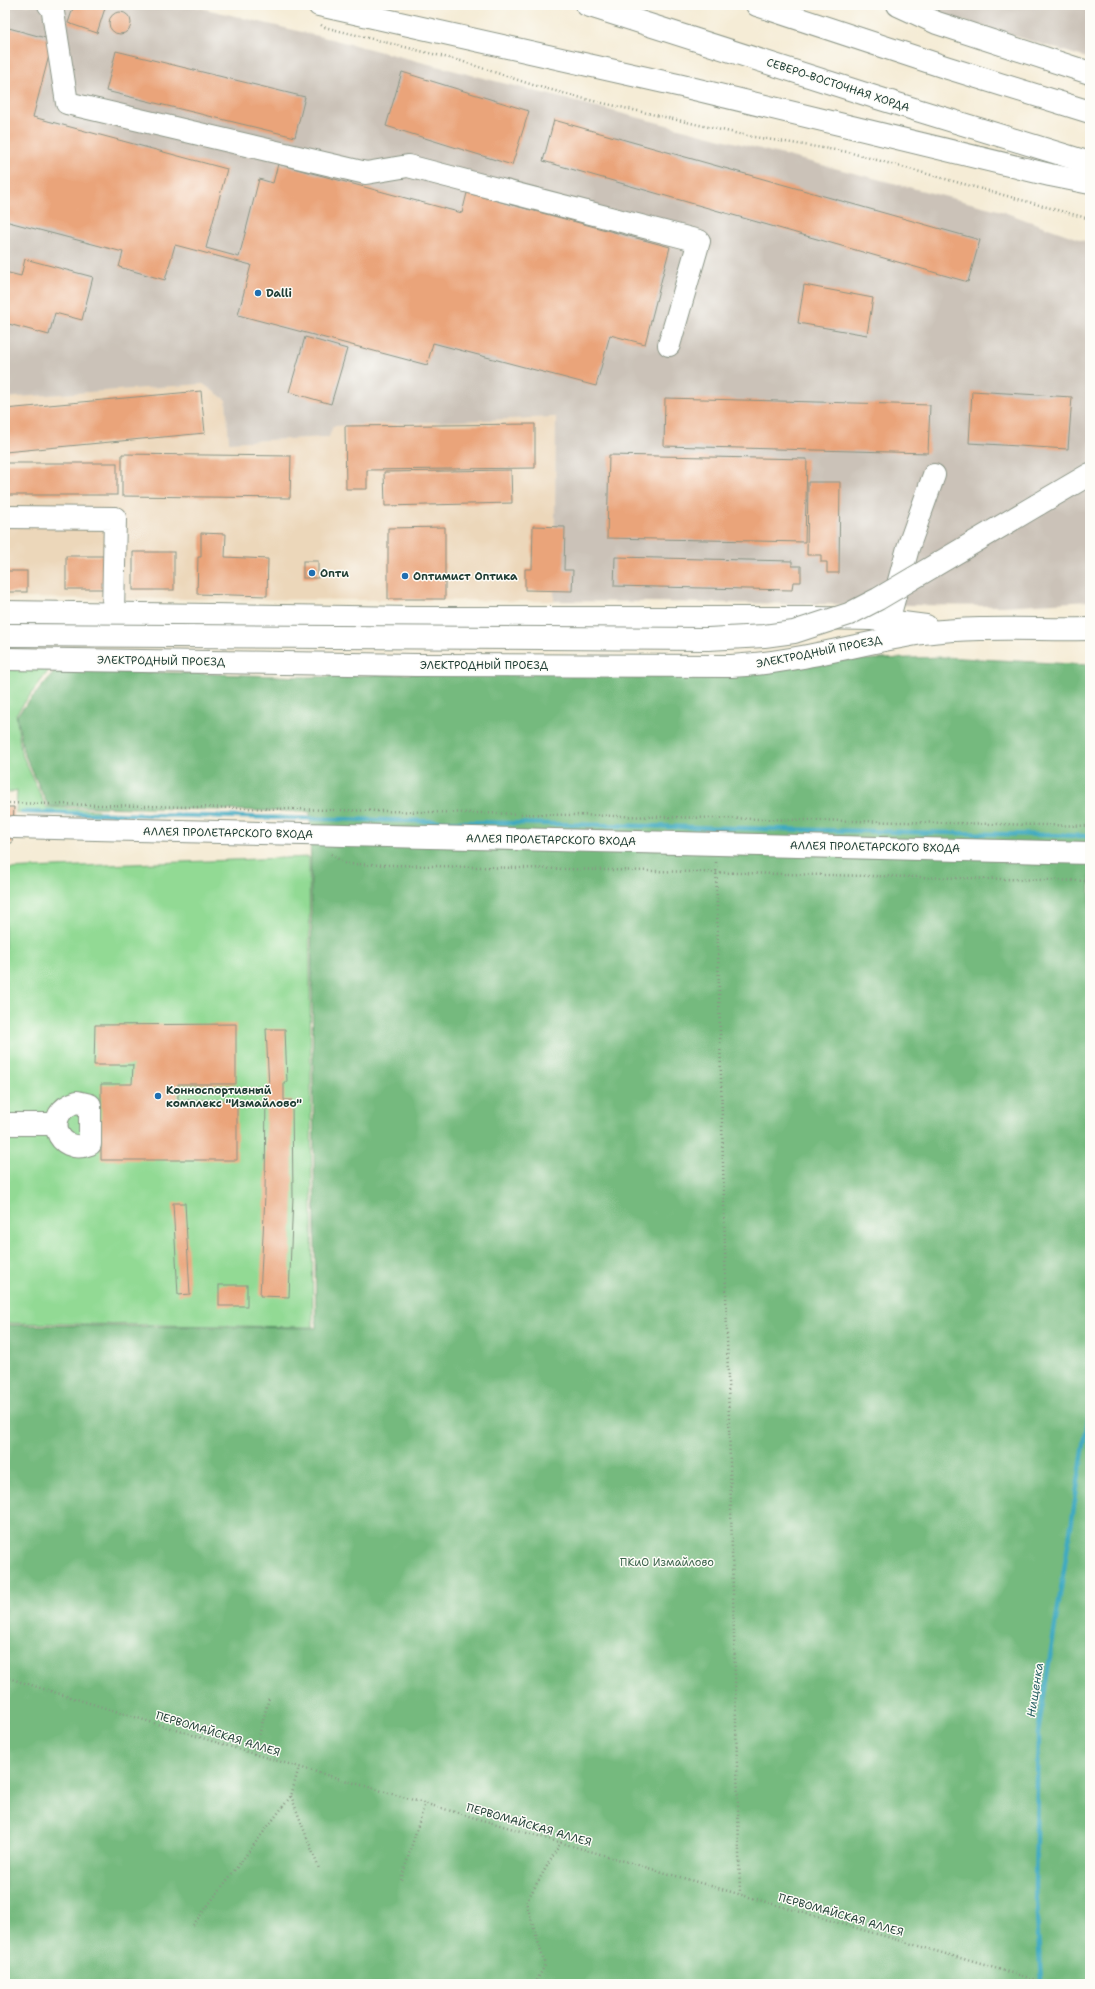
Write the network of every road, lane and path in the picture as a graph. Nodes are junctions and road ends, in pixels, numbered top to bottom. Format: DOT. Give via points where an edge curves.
graph roads {
  1 [pos="49,5"];
  2 [pos="296,5"];
  3 [pos="587,5"];
  4 [pos="757,5"];
  5 [pos="898,5"];
  6 [pos="315,14"];
  7 [pos="1090,73"];
  8 [pos="1090,112"];
  9 [pos="1090,163"];
  10 [pos="1090,183"];
  11 [pos="1090,219"];
  12 [pos="669,345"];
  13 [pos="1090,474"];
  14 [pos="934,475"];
  15 [pos="5,517"];
  16 [pos="5,612"];
  17 [pos="113,613"];
  18 [pos="135,613"];
  19 [pos="412,618"];
  20 [pos="888,621"];
  21 [pos="1090,629"];
  22 [pos="961,630"];
  23 [pos="5,635"];
  24 [pos="5,659"];
  25 [pos="134,660"];
  26 [pos="416,665"];
  27 [pos="5,803"];
  28 [pos="159,806"];
  29 [pos="159,810"];
  30 [pos="386,811"];
  31 [pos="386,815"];
  32 [pos="621,816"];
  33 [pos="621,821"];
  34 [pos="901,822"];
  35 [pos="1044,826"];
  36 [pos="1090,826"];
  37 [pos="13,827"];
  38 [pos="900,829"];
  39 [pos="1044,833"];
  40 [pos="716,843"];
  41 [pos="327,851"];
  42 [pos="1090,853"];
  43 [pos="716,873"];
  44 [pos="1090,881"];
  45 [pos="5,1124"];
  46 [pos="56,1124"];
  47 [pos="5,1677"];
  48 [pos="269,1698"];
  49 [pos="254,1754"];
  50 [pos="299,1767"];
  51 [pos="291,1796"];
  52 [pos="425,1803"];
  53 [pos="561,1842"];
  54 [pos="319,1869"];
  55 [pos="401,1880"];
  56 [pos="740,1894"];
  57 [pos="194,1925"];
  58 [pos="535,1984"];
  59 [pos="1050,1984"];
  1 -- 12 [label="street" via="52,6 67,103 366,173 408,166 699,241"];
  2 -- 6 [label="path"];
  3 -- 9 [label="street, СЕВЕРО-ВОСТОЧНАЯ ХОРДА"];
  4 -- 8 [label="street"];
  5 -- 7 [label="street" via="937,23"];
  6 -- 10 [label="street" via="682,86 1042,174"];
  6 -- 11 [label="path" via="324,27 461,62 585,99 748,136 848,152"];
  13 -- 23 [label="street, bridge" via="878,600 850,614 794,632 708,639"];
  14 -- 20 [label="street" via="908,548"];
  15 -- 17 [label="street" via="115,518"];
  16 -- 17 [label="street, ЭЛЕКТРОДНЫЙ ПРОЕЗД"];
  17 -- 18 [label="street, ЭЛЕКТРОДНЫЙ ПРОЕЗД"];
  18 -- 19 [label="street, ЭЛЕКТРОДНЫЙ ПРОЕЗД"];
  18 -- 25 [label="street" via="145,619 154,637 145,656"];
  19 -- 20 [label="street, ЭЛЕКТРОДНЫЙ ПРОЕЗД" via="816,618"];
  19 -- 26 [label="street" via="401,625 395,633 393,651 397,658"];
  20 -- 22 [label="street, ЭЛЕКТРОДНЫЙ ПРОЕЗД"];
  21 -- 22 [label="street, ЭЛЕКТРОДНЫЙ ПРОЕЗД"];
  22 -- 26 [label="street, ЭЛЕКТРОДНЫЙ ПРОЕЗД" via="868,642 759,665"];
  24 -- 25 [label="street, ЭЛЕКТРОДНЫЙ ПРОЕЗД"];
  25 -- 26 [label="street, ЭЛЕКТРОДНЫЙ ПРОЕЗД"];
  27 -- 28 [label="path"];
  28 -- 29 [label="path"];
  28 -- 30 [label="path"];
  30 -- 31 [label="path"];
  30 -- 32 [label="path"];
  32 -- 33 [label="path"];
  32 -- 34 [label="path"];
  34 -- 35 [label="path"];
  34 -- 38 [label="path"];
  35 -- 36 [label="path"];
  35 -- 39 [label="path"];
  37 -- 40 [label="street, АЛЛЕЯ ПРОЛЕТАРСКОГО ВХОДА"];
  40 -- 42 [label="street, АЛЛЕЯ ПРОЛЕТАРСКОГО ВХОДА"];
  40 -- 43 [label="path"];
  41 -- 43 [label="path" via="346,864"];
  43 -- 44 [label="path"];
  43 -- 56 [label="path"];
  45 -- 46 [label="street"];
  47 -- 49 [label="path, ПЕРВОМАЙСКАЯ АЛЛЕЯ"];
  48 -- 49 [label="path"];
  49 -- 50 [label="path, ПЕРВОМАЙСКАЯ АЛЛЕЯ"];
  50 -- 51 [label="path"];
  50 -- 52 [label="path, ПЕРВОМАЙСКАЯ АЛЛЕЯ"];
  51 -- 54 [label="path"];
  51 -- 57 [label="path"];
  52 -- 53 [label="path, ПЕРВОМАЙСКАЯ АЛЛЕЯ"];
  52 -- 55 [label="path"];
  53 -- 56 [label="path, ПЕРВОМАЙСКАЯ АЛЛЕЯ"];
  53 -- 58 [label="path" via="526,1902 546,1965"];
  56 -- 59 [label="path, ПЕРВОМАЙСКАЯ АЛЛЕЯ"];
}
